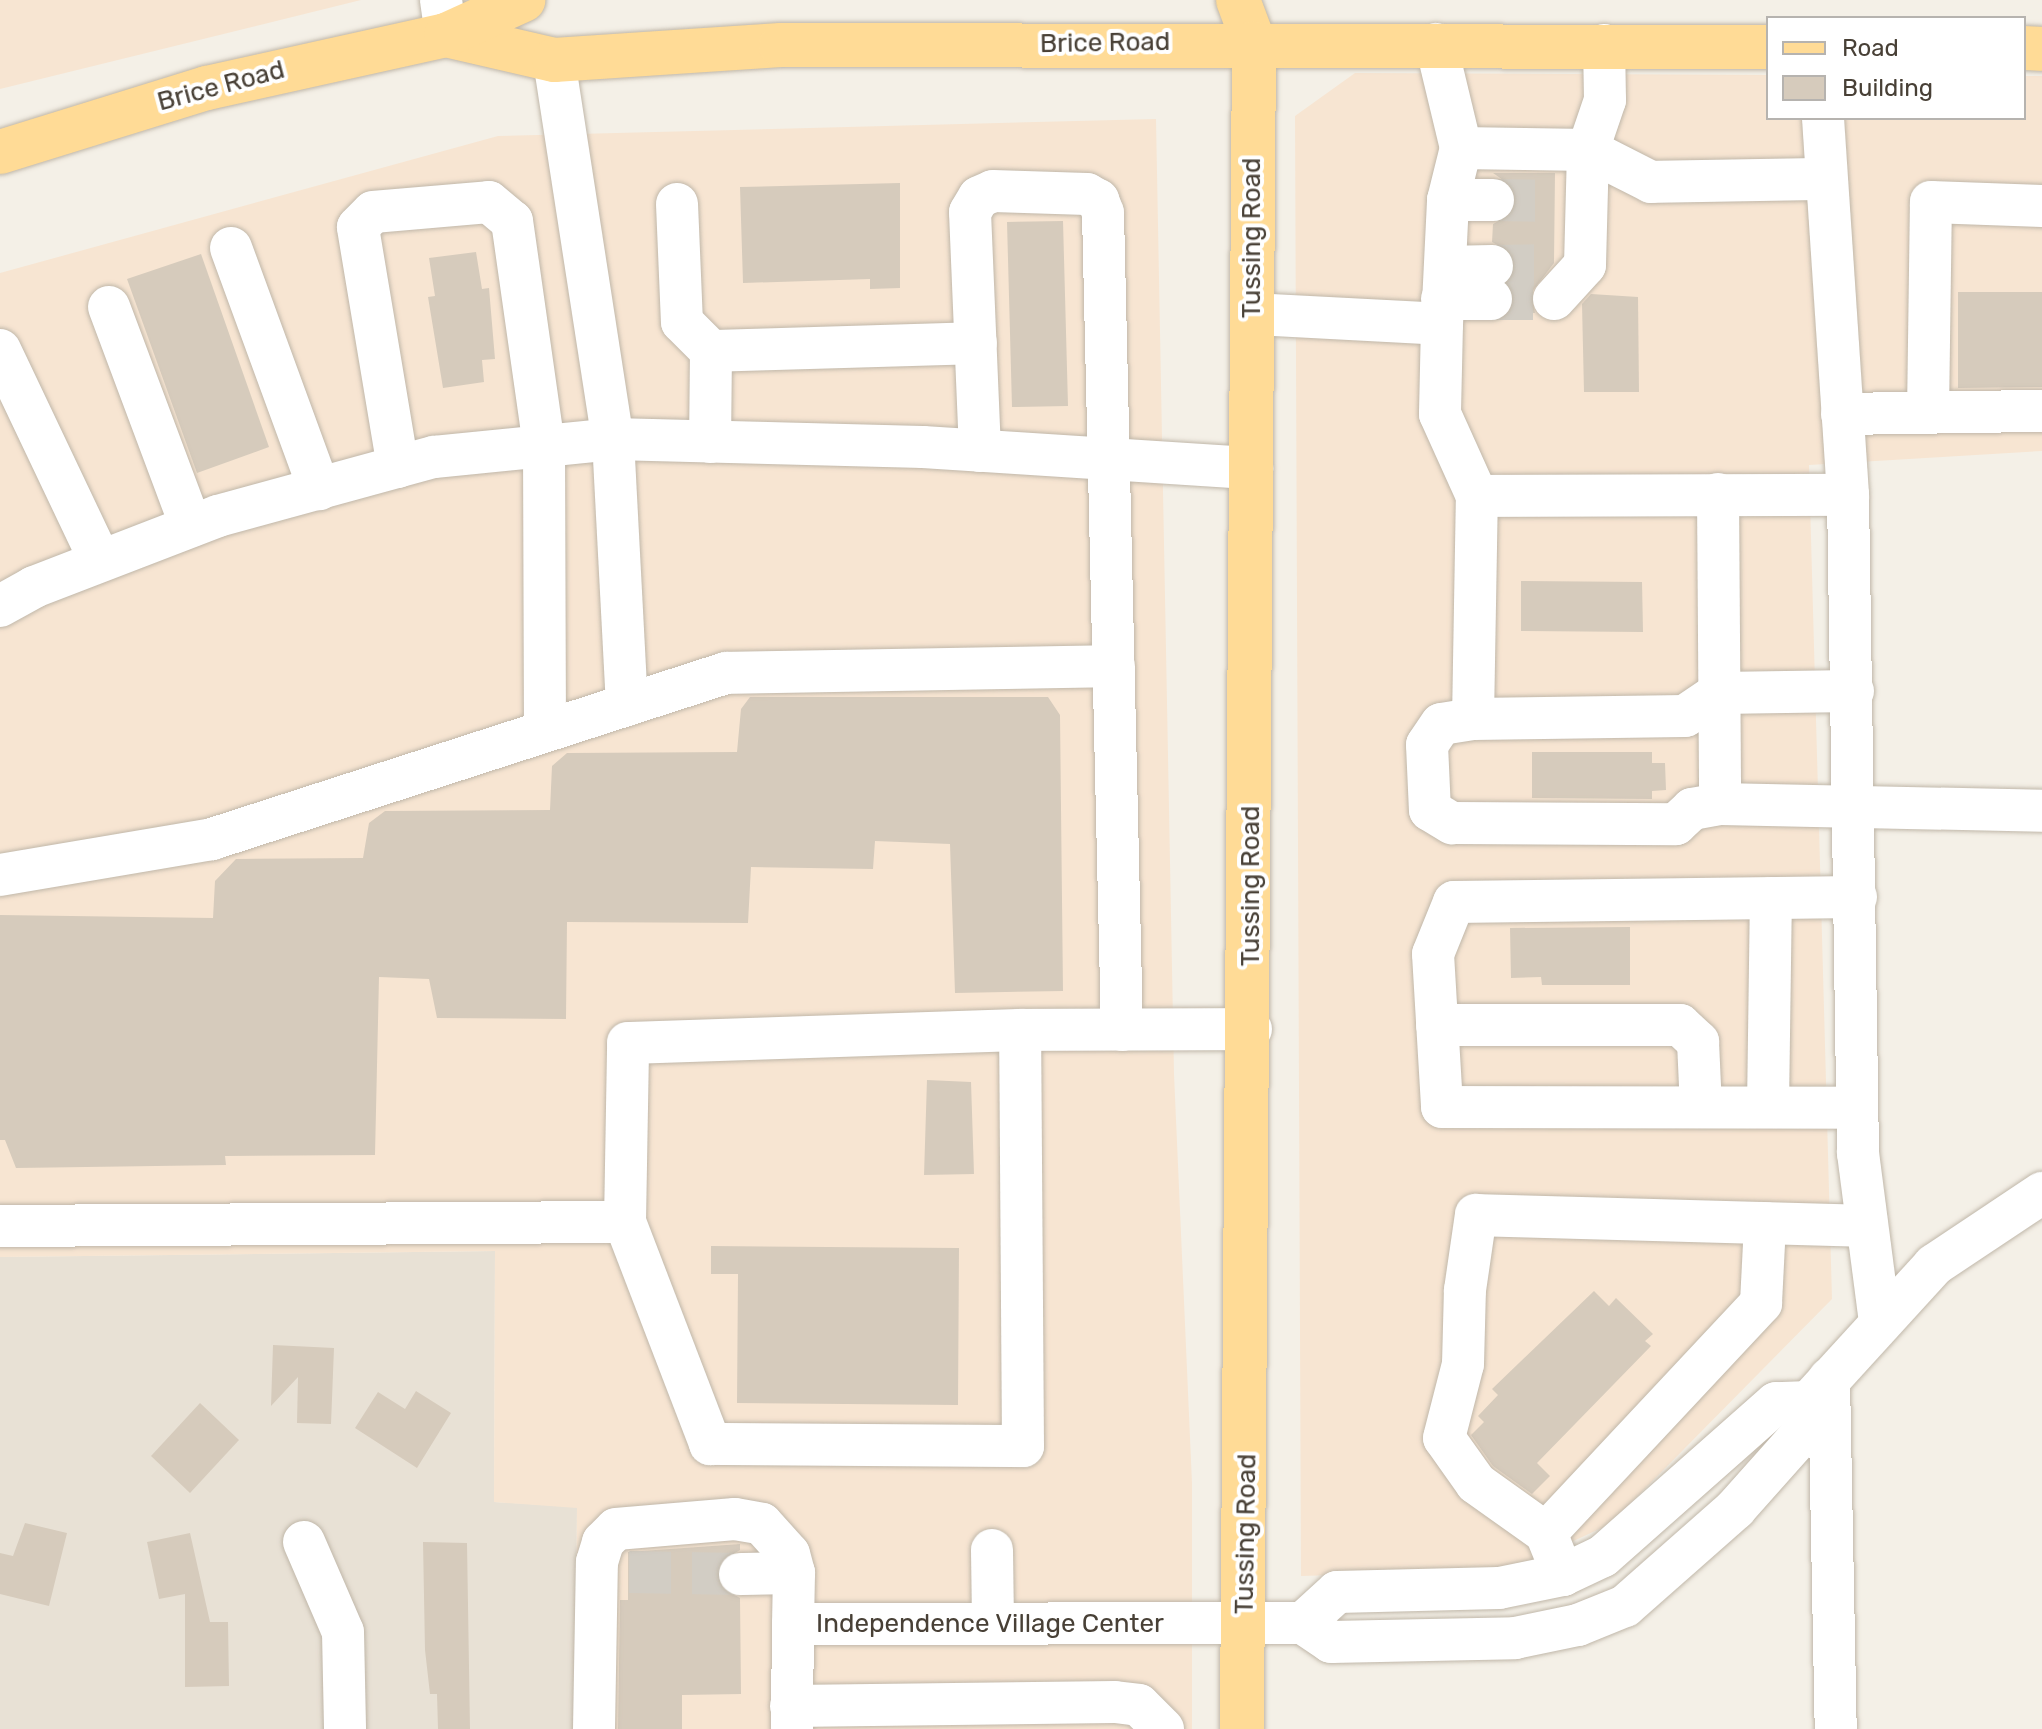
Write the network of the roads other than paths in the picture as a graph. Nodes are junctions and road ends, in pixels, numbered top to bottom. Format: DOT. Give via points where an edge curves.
graph roads {
  1 [pos="523,0"];
  2 [pos="1238,0"];
  3 [pos="1275,0"];
  4 [pos="444,18"];
  5 [pos="1254,43"];
  6 [pos="1436,44"];
  7 [pos="1604,45"];
  8 [pos="1766,47"];
  9 [pos="554,60"];
  10 [pos="1823,120"];
  11 [pos="1461,148"];
  12 [pos="1588,150"];
  13 [pos="0,152"];
  14 [pos="1825,179"];
  15 [pos="1448,200"];
  16 [pos="1493,200"];
  17 [pos="677,204"];
  18 [pos="2042,206"];
  19 [pos="231,248"];
  20 [pos="1565,276"];
  21 [pos="1492,283"];
  22 [pos="1443,296"];
  23 [pos="109,307"];
  24 [pos="1253,314"];
  25 [pos="976,343"];
  26 [pos="0,350"];
  27 [pos="711,351"];
  28 [pos="2042,411"];
  29 [pos="1928,413"];
  30 [pos="1842,414"];
  31 [pos="613,439"];
  32 [pos="710,442"];
  33 [pos="544,446"];
  34 [pos="980,451"];
  35 [pos="1111,460"];
  36 [pos="398,467"];
  37 [pos="1252,468"];
  38 [pos="319,489"];
  39 [pos="1718,494"];
  40 [pos="1848,495"];
  41 [pos="1477,496"];
  42 [pos="191,526"];
  43 [pos="100,561"];
  44 [pos="0,606"];
  45 [pos="1114,666"];
  46 [pos="1853,691"];
  47 [pos="1719,693"];
  48 [pos="627,705"];
  49 [pos="1473,719"];
  50 [pos="545,731"];
  51 [pos="1855,803"];
  52 [pos="1720,804"];
  53 [pos="2042,811"];
  54 [pos="0,875"];
  55 [pos="1856,897"];
  56 [pos="1771,898"];
  57 [pos="1437,1025"];
  58 [pos="1251,1029"];
  59 [pos="1020,1030"];
  60 [pos="1122,1030"];
  61 [pos="1701,1107"];
  62 [pos="1768,1107"];
  63 [pos="1857,1108"];
  64 [pos="2042,1193"];
  65 [pos="625,1222"];
  66 [pos="1765,1223"];
  67 [pos="0,1226"];
  68 [pos="1867,1226"];
  69 [pos="1880,1323"];
  70 [pos="1819,1390"];
  71 [pos="1546,1533"];
  72 [pos="304,1542"];
  73 [pos="992,1550"];
  74 [pos="794,1573"];
  75 [pos="740,1574"];
  76 [pos="1563,1575"];
  77 [pos="993,1623"];
  78 [pos="1303,1623"];
  79 [pos="793,1624"];
  80 [pos="1244,1624"];
  81 [pos="856,1717"];
  82 [pos="792,1718"];
  83 [pos="345,1729"];
  84 [pos="594,1729"];
  85 [pos="1163,1729"];
  86 [pos="1242,1729"];
  87 [pos="1836,1729"];
  1 -- 4 [label="main road, Brice Road"];
  2 -- 5 [label="main road"];
  3 -- 5 [label="main road"];
  4 -- 9 [label="main road, Brice Road"];
  4 -- 13 [label="main road, Brice Road"];
  5 -- 6 [label="main road, Brice Road"];
  5 -- 9 [label="main road, Brice Road" via="781,45"];
  5 -- 24 [label="main road, Tussing Road"];
  6 -- 7 [label="main road, Brice Road"];
  6 -- 11 [label="street"];
  7 -- 8 [label="main road, Brice Road"];
  7 -- 12 [label="street" via="1605,100"];
  9 -- 31 [label="street"];
  10 -- 14 [label="street"];
  11 -- 12 [label="street"];
  11 -- 15 [label="street"];
  12 -- 14 [label="street" via="1651,182"];
  12 -- 20 [label="street" via="1571,202"];
  14 -- 30 [label="street"];
  15 -- 16 [label="street"];
  15 -- 22 [label="street"];
  17 -- 27 [label="street" via="682,322"];
  18 -- 29 [label="street" via="1931,202"];
  19 -- 38 [label="street"];
  21 -- 22 [label="street"];
  22 -- 24 [label="street"];
  22 -- 41 [label="street" via="1440,414"];
  23 -- 42 [label="street"];
  24 -- 37 [label="main road, Tussing Road"];
  25 -- 27 [label="street"];
  25 -- 34 [label="street"];
  25 -- 35 [label="street" via="970,212 979,197 993,191 1064,190 1098,200 1103,213"];
  26 -- 43 [label="street"];
  27 -- 32 [label="street"];
  28 -- 29 [label="street"];
  29 -- 30 [label="street"];
  30 -- 40 [label="street"];
  31 -- 32 [label="street"];
  31 -- 33 [label="street"];
  31 -- 48 [label="street"];
  32 -- 34 [label="street"];
  33 -- 36 [label="street" via="434,457"];
  33 -- 36 [label="street" via="512,221 489,202 373,212 358,227 359,252"];
  33 -- 50 [label="street"];
  34 -- 35 [label="street"];
  35 -- 37 [label="street"];
  35 -- 45 [label="street"];
  36 -- 38 [label="street"];
  37 -- 58 [label="main road, Tussing Road"];
  38 -- 42 [label="street"];
  39 -- 40 [label="street"];
  39 -- 41 [label="street"];
  39 -- 47 [label="street"];
  40 -- 46 [label="street"];
  41 -- 49 [label="street"];
  42 -- 43 [label="street"];
  43 -- 44 [label="street"];
  45 -- 48 [label="street" via="726,673"];
  45 -- 60 [label="street"];
  46 -- 47 [label="street"];
  46 -- 51 [label="street"];
  47 -- 49 [label="street" via="1685,716"];
  47 -- 52 [label="street"];
  48 -- 50 [label="street"];
  49 -- 52 [label="street" via="1441,724 1427,745 1430,810 1452,823 1676,824 1692,809"];
  50 -- 54 [label="street" via="212,839"];
  51 -- 52 [label="street"];
  51 -- 53 [label="street"];
  51 -- 55 [label="street"];
  55 -- 56 [label="street"];
  55 -- 63 [label="street"];
  56 -- 57 [label="street" via="1454,902 1433,954"];
  56 -- 62 [label="street"];
  57 -- 61 [label="street" via="1680,1025 1698,1042"];
  57 -- 61 [label="street" via="1442,1107"];
  58 -- 60 [label="street"];
  58 -- 80 [label="main road, Tussing Road"];
  59 -- 60 [label="street"];
  59 -- 65 [label="street" via="628,1043"];
  59 -- 65 [label="street" via="1023,1446 710,1444"];
  61 -- 62 [label="street"];
  62 -- 63 [label="street"];
  63 -- 68 [label="street"];
  64 -- 69 [label="street" via="1934,1265"];
  65 -- 67 [label="street"];
  66 -- 68 [label="street"];
  66 -- 71 [label="street" via="1761,1303"];
  66 -- 71 [label="street" via="1476,1215 1465,1290 1463,1364 1444,1438 1476,1483"];
  68 -- 69 [label="street"];
  69 -- 70 [label="street"];
  70 -- 76 [label="street" via="1776,1403 1603,1556"];
  70 -- 78 [label="street" via="1809,1426 1735,1509 1625,1606 1578,1625 1515,1638 1331,1642"];
  70 -- 87 [label="street"];
  71 -- 76 [label="street"];
  72 -- 83 [label="street" via="343,1632"];
  73 -- 77 [label="street"];
  74 -- 75 [label="street"];
  74 -- 79 [label="street"];
  74 -- 84 [label="street" via="777,1537 762,1524 735,1519 616,1529 603,1542 612,1572"];
  76 -- 78 [label="street" via="1499,1588 1337,1592"];
  77 -- 79 [label="street, Independence Village Center"];
  77 -- 80 [label="street, Independence Village Center"];
  78 -- 80 [label="street, Independence Village Center"];
  79 -- 82 [label="street, Independence Village Center"];
  80 -- 86 [label="main road, Tussing Road"];
  81 -- 82 [label="street"];
  81 -- 85 [label="street" via="1115,1702 1139,1705"];
}
